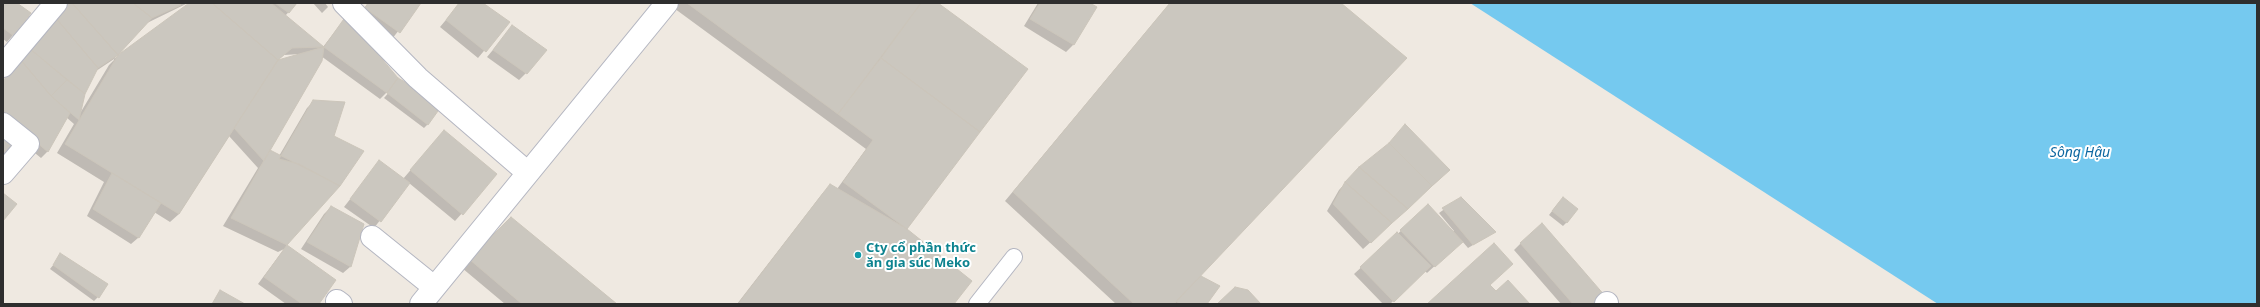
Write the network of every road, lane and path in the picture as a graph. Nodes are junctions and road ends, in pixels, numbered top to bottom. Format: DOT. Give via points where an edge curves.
graph roads {
  1 [pos="56,3"];
  2 [pos="344,3"];
  3 [pos="667,3"];
  4 [pos="3,66"];
  5 [pos="3,124"];
  6 [pos="3,172"];
  7 [pos="528,173"];
  8 [pos="372,237"];
  9 [pos="1014,257"];
  10 [pos="434,287"];
  11 [pos="421,304"];
  12 [pos="977,304"];
  1 -- 4 [label="street"];
  2 -- 7 [label="street" via="418,78"];
  3 -- 7 [label="street"];
  5 -- 6 [label="street" via="28,144"];
  7 -- 10 [label="street"];
  8 -- 10 [label="street"];
  9 -- 12 [label="lane"];
  10 -- 11 [label="street"];
}
